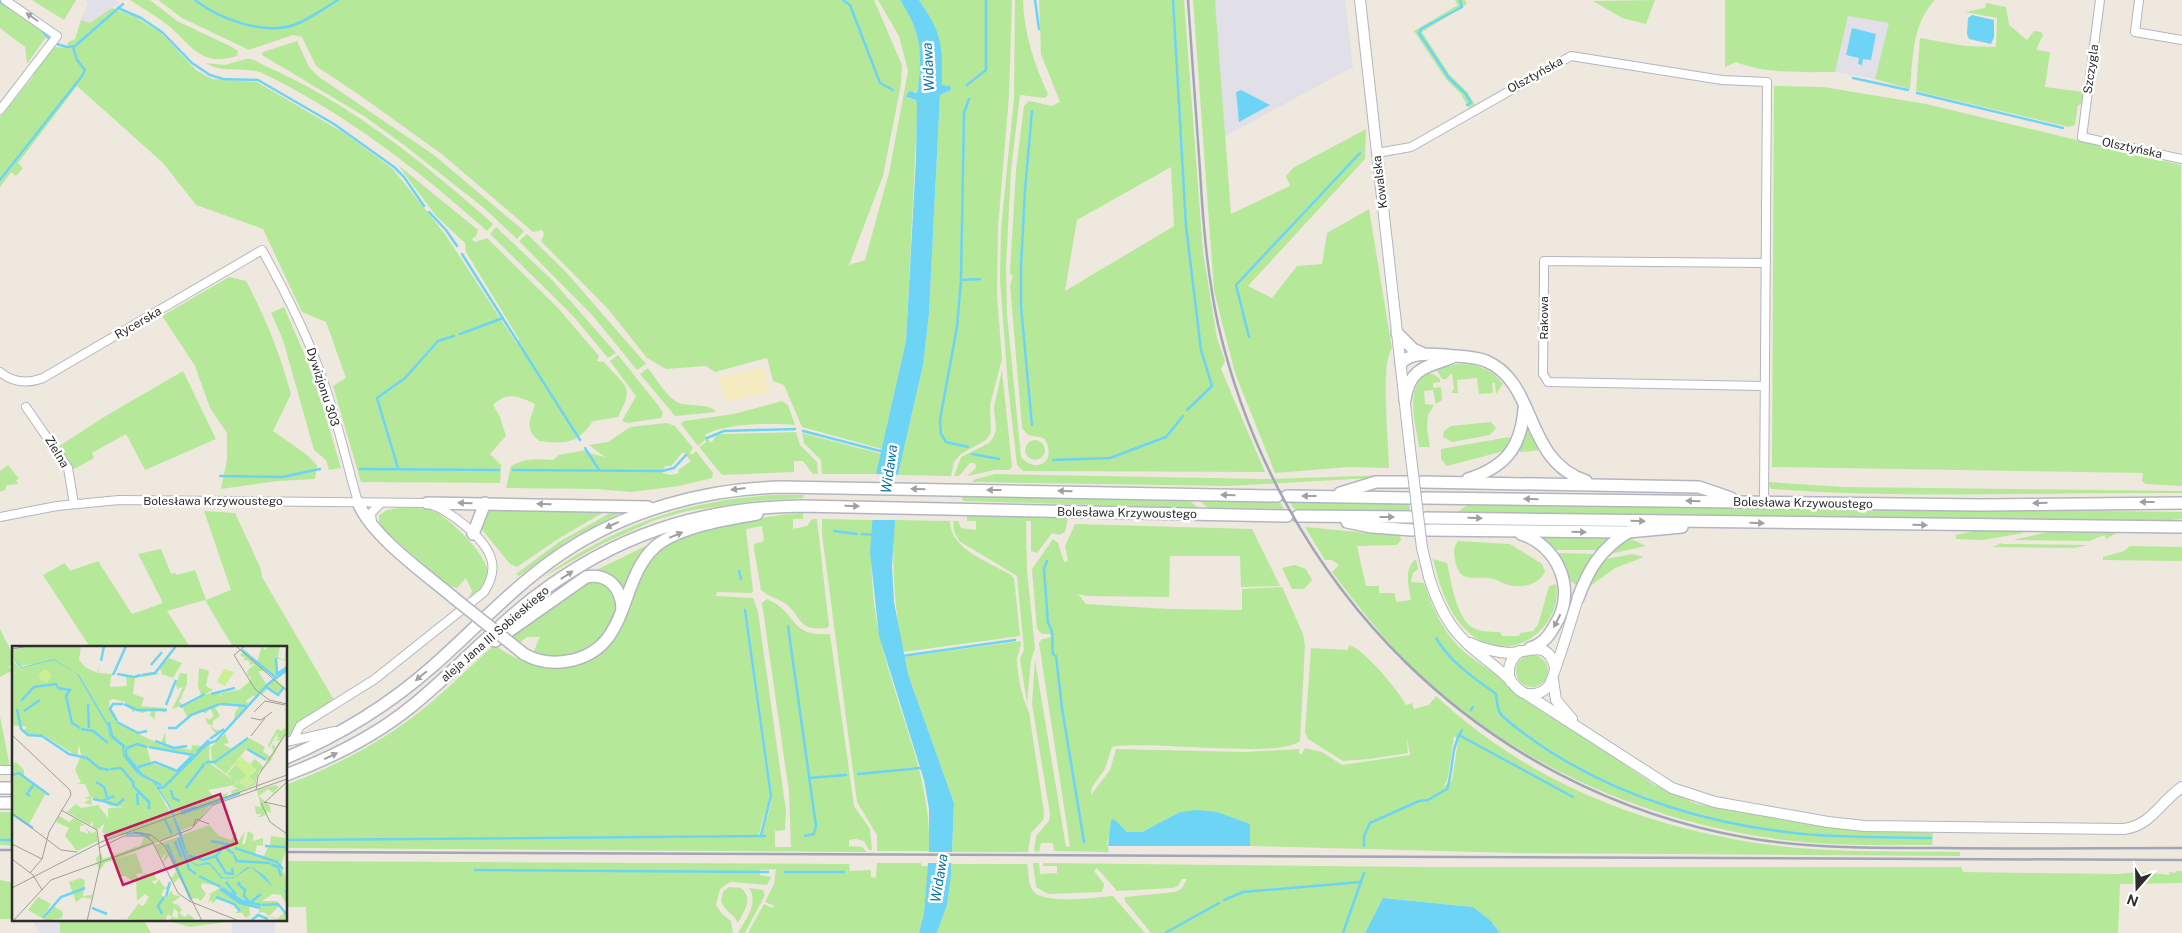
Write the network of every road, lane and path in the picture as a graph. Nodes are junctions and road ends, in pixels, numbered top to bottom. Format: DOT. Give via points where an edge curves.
graph roads {
  1 [pos="5,0"];
  2 [pos="1360,0"];
  3 [pos="2100,0"];
  4 [pos="2139,0"];
  5 [pos="2182,40"];
  6 [pos="0,110"];
  7 [pos="2082,137"];
  8 [pos="1377,154"];
  9 [pos="2182,158"];
  10 [pos="262,250"];
  11 [pos="1766,264"];
  12 [pos="1398,333"];
  13 [pos="1426,354"];
  14 [pos="1456,357"];
  15 [pos="1401,363"];
  16 [pos="0,372"];
  17 [pos="1763,386"];
  18 [pos="1405,400"];
  19 [pos="26,407"];
  20 [pos="1524,409"];
  21 [pos="1407,482"];
  22 [pos="1422,482"];
  23 [pos="1461,482"];
  24 [pos="1594,484"];
  25 [pos="1330,496"];
  26 [pos="1409,498"];
  27 [pos="1424,498"];
  28 [pos="358,502"];
  29 [pos="381,502"];
  30 [pos="1742,502"];
  31 [pos="1764,502"];
  32 [pos="427,503"];
  33 [pos="485,503"];
  34 [pos="2182,503"];
  35 [pos="74,504"];
  36 [pos="802,506"];
  37 [pos="658,507"];
  38 [pos="0,517"];
  39 [pos="1328,517"];
  40 [pos="1411,517"];
  41 [pos="1426,518"];
  42 [pos="1708,522"];
  43 [pos="372,524"];
  44 [pos="2182,527"];
  45 [pos="1412,530"];
  46 [pos="1428,530"];
  47 [pos="1513,531"];
  48 [pos="1628,532"];
  49 [pos="473,534"];
  50 [pos="1578,598"];
  51 [pos="620,614"];
  52 [pos="1463,639"];
  53 [pos="1526,649"];
  54 [pos="462,662"];
  55 [pos="1555,667"];
  56 [pos="1553,679"];
  57 [pos="1511,682"];
  58 [pos="1526,694"];
  59 [pos="346,729"];
  60 [pos="1583,731"];
  61 [pos="290,741"];
  62 [pos="288,757"];
  63 [pos="288,774"];
  64 [pos="2182,787"];
  6 -- 1 [label="street, one-way" via="57,36"];
  2 -- 8 [label="street, Kowalska"];
  3 -- 7 [label="street, Szczygla"];
  4 -- 5 [label="street" via="2135,32"];
  7 -- 9 [label="street, Olsztyńska"];
  8 -- 11 [label="street, Olsztyńska" via="1411,147 1571,56 1722,80 1767,82"];
  8 -- 12 [label="street, Kowalska"];
  10 -- 16 [label="street, Rycerska" via="43,378 27,382 10,379"];
  10 -- 28 [label="street, Dywizjonu 303" via="286,293 315,358"];
  11 -- 17 [label="street"];
  11 -- 17 [label="street, Rakowa" via="1544,261 1543,374 1548,382"];
  12 -- 13 [label="main road" via="1413,349"];
  12 -- 15 [label="street, Kowalska"];
  13 -- 14 [label="main road"];
  13 -- 15 [label="main road" via="1412,356"];
  14 -- 18 [label="main road" via="1424,366 1409,383"];
  14 -- 20 [label="main road" via="1476,358 1502,370 1517,388"];
  15 -- 18 [label="street, Kowalska"];
  17 -- 31 [label="street"];
  18 -- 52 [label="street, Kowalska, bridge" via="1421,543 1429,577 1444,614"];
  19 -- 35 [label="street, Zielna" via="68,468"];
  20 -- 23 [label="main road" via="1519,438 1507,458 1492,470"];
  20 -- 24 [label="main road" via="1555,462 1574,477"];
  21 -- 25 [label="main road" via="1376,482"];
  22 -- 23 [label="main road"];
  23 -- 24 [label="main road"];
  24 -- 30 [label="main road" via="1699,488"];
  25 -- 26 [label="main road, Bolesława Krzywoustego"];
  25 -- 37 [label="main road, Bolesława Krzywoustego, one-way" via="804,486 729,490"];
  30 -- 27 [label="main road, Bolesława Krzywoustego, one-way"];
  28 -- 29 [label="street, Bolesława Krzywoustego"];
  28 -- 35 [label="street, Bolesława Krzywoustego" via="157,500"];
  28 -- 43 [label="main road"];
  29 -- 32 [label="street, Bolesława Krzywoustego"];
  29 -- 43 [label="street" via="371,513"];
  30 -- 31 [label="main road, Bolesława Krzywoustego"];
  34 -- 31 [label="main road, Bolesława Krzywoustego, one-way"];
  33 -- 32 [label="main road, one-way"];
  32 -- 49 [label="street" via="451,513"];
  37 -- 33 [label="main road, one-way"];
  33 -- 49 [label="main road"];
  35 -- 38 [label="street, Bolesława Krzywoustego"];
  36 -- 39 [label="main road, Bolesława Krzywoustego, one-way"];
  51 -- 36 [label="main road, one-way" via="642,562 664,540 710,524"];
  54 -- 36 [label="main road, aleja Jana III Sobieskiego, one-way" via="533,598 582,565 619,546 659,528 693,518 735,509"];
  37 -- 59 [label="main road, aleja Jana III Sobieskiego, one-way" via="609,527 559,555 524,582 406,688"];
  39 -- 40 [label="main road, Bolesława Krzywoustego, one-way"];
  39 -- 45 [label="main road" via="1372,528"];
  41 -- 42 [label="main road, Bolesława Krzywoustego, one-way"];
  42 -- 44 [label="main road, Bolesława Krzywoustego, one-way"];
  42 -- 48 [label="main road"];
  43 -- 51 [label="main road, bridge" via="454,598 524,654 550,663 580,658 602,644 611,634"];
  46 -- 47 [label="main road"];
  47 -- 48 [label="main road, one-way"];
  47 -- 53 [label="main road, one-way" via="1544,547 1558,565 1565,583 1564,604 1558,621 1546,639"];
  48 -- 50 [label="main road" via="1599,554"];
  49 -- 61 [label="street" via="492,562 490,580 484,592 375,679 300,726"];
  50 -- 55 [label="street"];
  51 -- 54 [label="main road" via="621,597 616,586 604,578 586,576 477,655"];
  52 -- 53 [label="street" via="1491,651 1511,653"];
  52 -- 57 [label="street, Kowalska"];
  53 -- 55 [label="street" via="1548,654"];
  53 -- 57 [label="street" via="1510,663"];
  63 -- 54 [label="main road, aleja Jana III Sobieskiego, one-way" via="344,750 375,732 411,707"];
  55 -- 56 [label="street"];
  56 -- 58 [label="street" via="1544,690"];
  56 -- 60 [label="street" via="1556,700"];
  57 -- 58 [label="street"];
  58 -- 60 [label="street"];
  59 -- 61 [label="street"];
  59 -- 62 [label="main road, aleja Jana III Sobieskiego"];
  60 -- 64 [label="street" via="1672,788 1708,800 1865,826 2124,829 2139,826 2150,819"];
}
